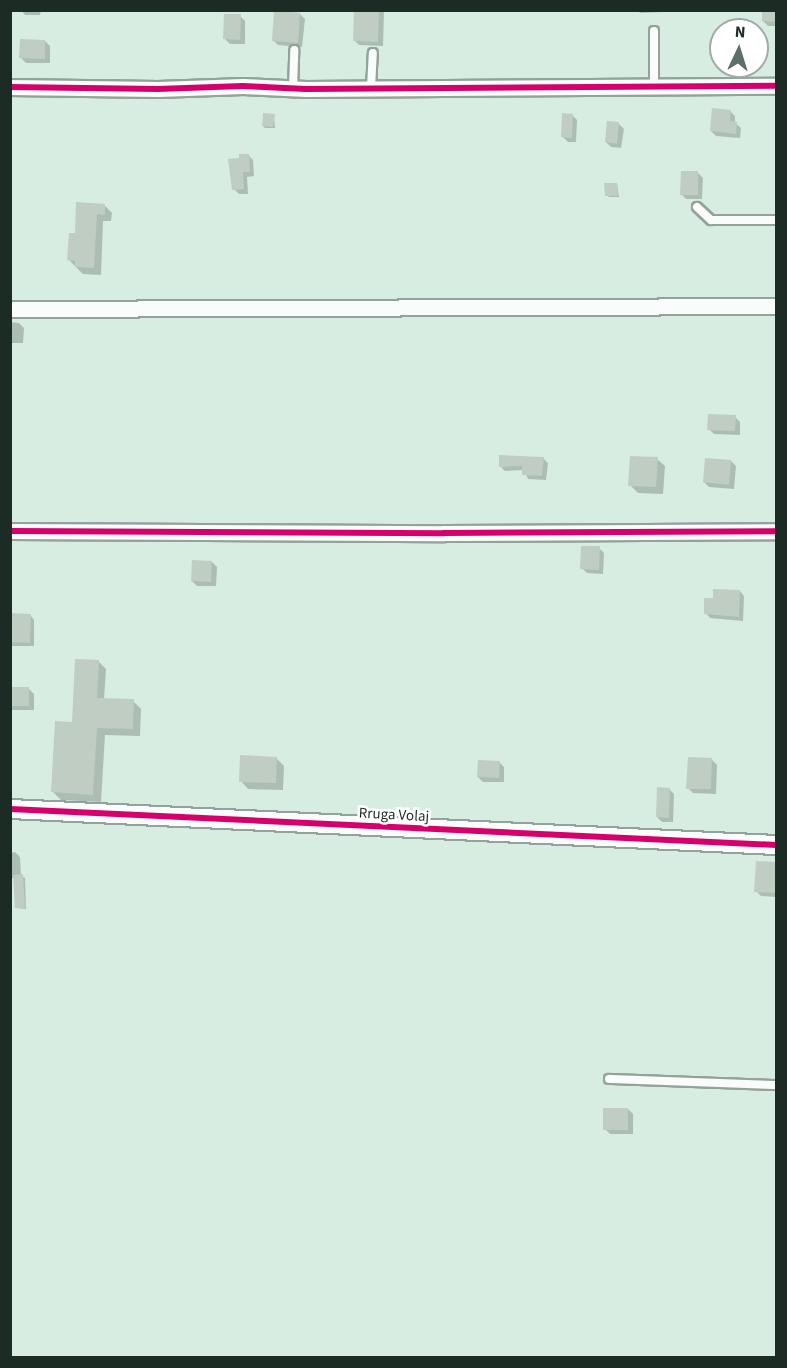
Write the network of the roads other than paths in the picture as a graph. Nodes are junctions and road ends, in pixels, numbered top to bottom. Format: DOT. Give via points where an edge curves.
graph roads {
  1 [pos="654,31"];
  2 [pos="294,50"];
  3 [pos="373,53"];
  4 [pos="654,86"];
  5 [pos="777,86"];
  6 [pos="10,87"];
  7 [pos="293,88"];
  8 [pos="371,88"];
  9 [pos="697,207"];
  10 [pos="777,220"];
  11 [pos="777,306"];
  12 [pos="10,309"];
  13 [pos="10,531"];
  14 [pos="777,531"];
  15 [pos="10,809"];
  16 [pos="777,845"];
  17 [pos="609,1079"];
  18 [pos="777,1085"];
  1 -- 4 [label="lane"];
  2 -- 7 [label="lane"];
  3 -- 8 [label="lane"];
  4 -- 5 [label="street"];
  4 -- 8 [label="street"];
  6 -- 7 [label="street"];
  7 -- 8 [label="street"];
  9 -- 10 [label="lane" via="711,220"];
  11 -- 12 [label="street"];
  13 -- 14 [label="street"];
  15 -- 16 [label="street, Rruga Volaj"];
  17 -- 18 [label="lane"];
}
